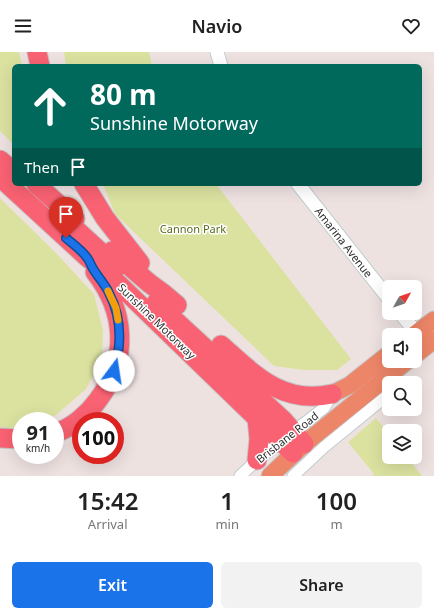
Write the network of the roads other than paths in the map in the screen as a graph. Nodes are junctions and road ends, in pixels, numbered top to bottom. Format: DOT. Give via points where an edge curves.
graph roads {
  1 [pos="37,52"];
  2 [pos="217,52"];
  3 [pos="40,64"];
  4 [pos="220,64"];
  5 [pos="22,186"];
  6 [pos="29,186"];
  7 [pos="38,186"];
  8 [pos="85,186"];
  9 [pos="300,186"];
  10 [pos="88,258"];
  11 [pos="382,290"];
  12 [pos="164,294"];
  13 [pos="405,320"];
  14 [pos="434,320"];
  15 [pos="423,344"];
  16 [pos="382,360"];
  17 [pos="398,372"];
  18 [pos="332,394"];
  19 [pos="382,400"];
  20 [pos="257,418"];
  21 [pos="64,429"];
  22 [pos="0,438"];
  23 [pos="12,439"];
  24 [pos="293,442"];
  25 [pos="257,460"];
  26 [pos="240,476"];
  27 [pos="270,476"];
  28 [pos="293,476"];
  1 -- 3 [label="highway"];
  2 -- 4 [label="street"];
  5 -- 10 [label="highway, Sunshine Motorway"];
  6 -- 24 [label="highway, Sunshine Motorway" via="283,420"];
  7 -- 12 [label="highway"];
  8 -- 12 [label="highway" via="109,224"];
  9 -- 11 [label="street, Amarina Avenue"];
  10 -- 20 [label="highway, Sunshine Motorway" via="105,271"];
  10 -- 21 [label="highway" via="116,308 120,339 119,355 103,394 84,416"];
  12 -- 18 [label="highway" via="265,383 284,392 304,397"];
  13 -- 15 [label="street"];
  14 -- 15 [label="main road"];
  16 -- 18 [label="main road, Brisbane Road" via="350,385"];
  17 -- 24 [label="main road, Brisbane Road"];
  18 -- 24 [label="street, Brisbane Road" via="324,408"];
  19 -- 28 [label="street"];
  20 -- 24 [label="highway, Sunshine Motorway"];
  20 -- 25 [label="highway"];
  22 -- 23 [label="highway"];
  24 -- 25 [label="street, Brisbane Road"];
  24 -- 27 [label="main road, Brisbane Road"];
  25 -- 26 [label="street, Brisbane Road"];
}
